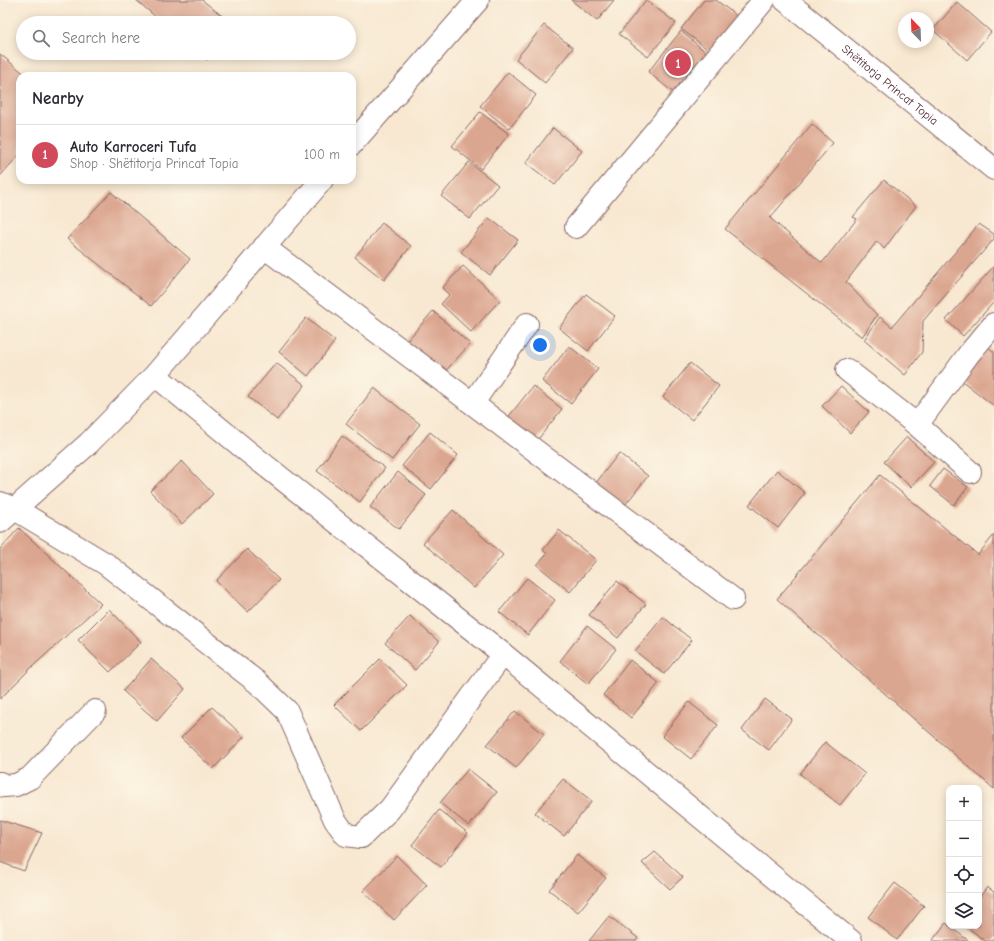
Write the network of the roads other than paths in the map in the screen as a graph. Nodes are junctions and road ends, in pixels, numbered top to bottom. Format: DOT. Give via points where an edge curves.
graph roads {
  1 [pos="478,0"];
  2 [pos="764,0"];
  3 [pos="785,0"];
  4 [pos="356,139"];
  5 [pos="994,169"];
  6 [pos="319,184"];
  7 [pos="576,227"];
  8 [pos="264,247"];
  9 [pos="527,324"];
  10 [pos="994,324"];
  11 [pos="847,370"];
  12 [pos="155,375"];
  13 [pos="473,403"];
  14 [pos="917,425"];
  15 [pos="970,472"];
  16 [pos="5,511"];
  17 [pos="733,599"];
  18 [pos="503,654"];
  19 [pos="95,711"];
  20 [pos="0,784"];
  21 [pos="852,941"];
  1 -- 4 [label="street"];
  2 -- 7 [label="street"];
  3 -- 5 [label="street, Shëtitorja Princat Topia"];
  6 -- 8 [label="street"];
  8 -- 12 [label="street"];
  8 -- 13 [label="street"];
  9 -- 13 [label="street"];
  10 -- 14 [label="street"];
  11 -- 14 [label="street"];
  12 -- 16 [label="street" via="89,443"];
  12 -- 18 [label="street"];
  13 -- 17 [label="street"];
  14 -- 15 [label="street"];
  16 -- 18 [label="street" via="106,564 258,683 287,711 336,820 346,835 360,837 390,809"];
  18 -- 21 [label="street"];
  19 -- 20 [label="street" via="30,778 16,785"];
}
